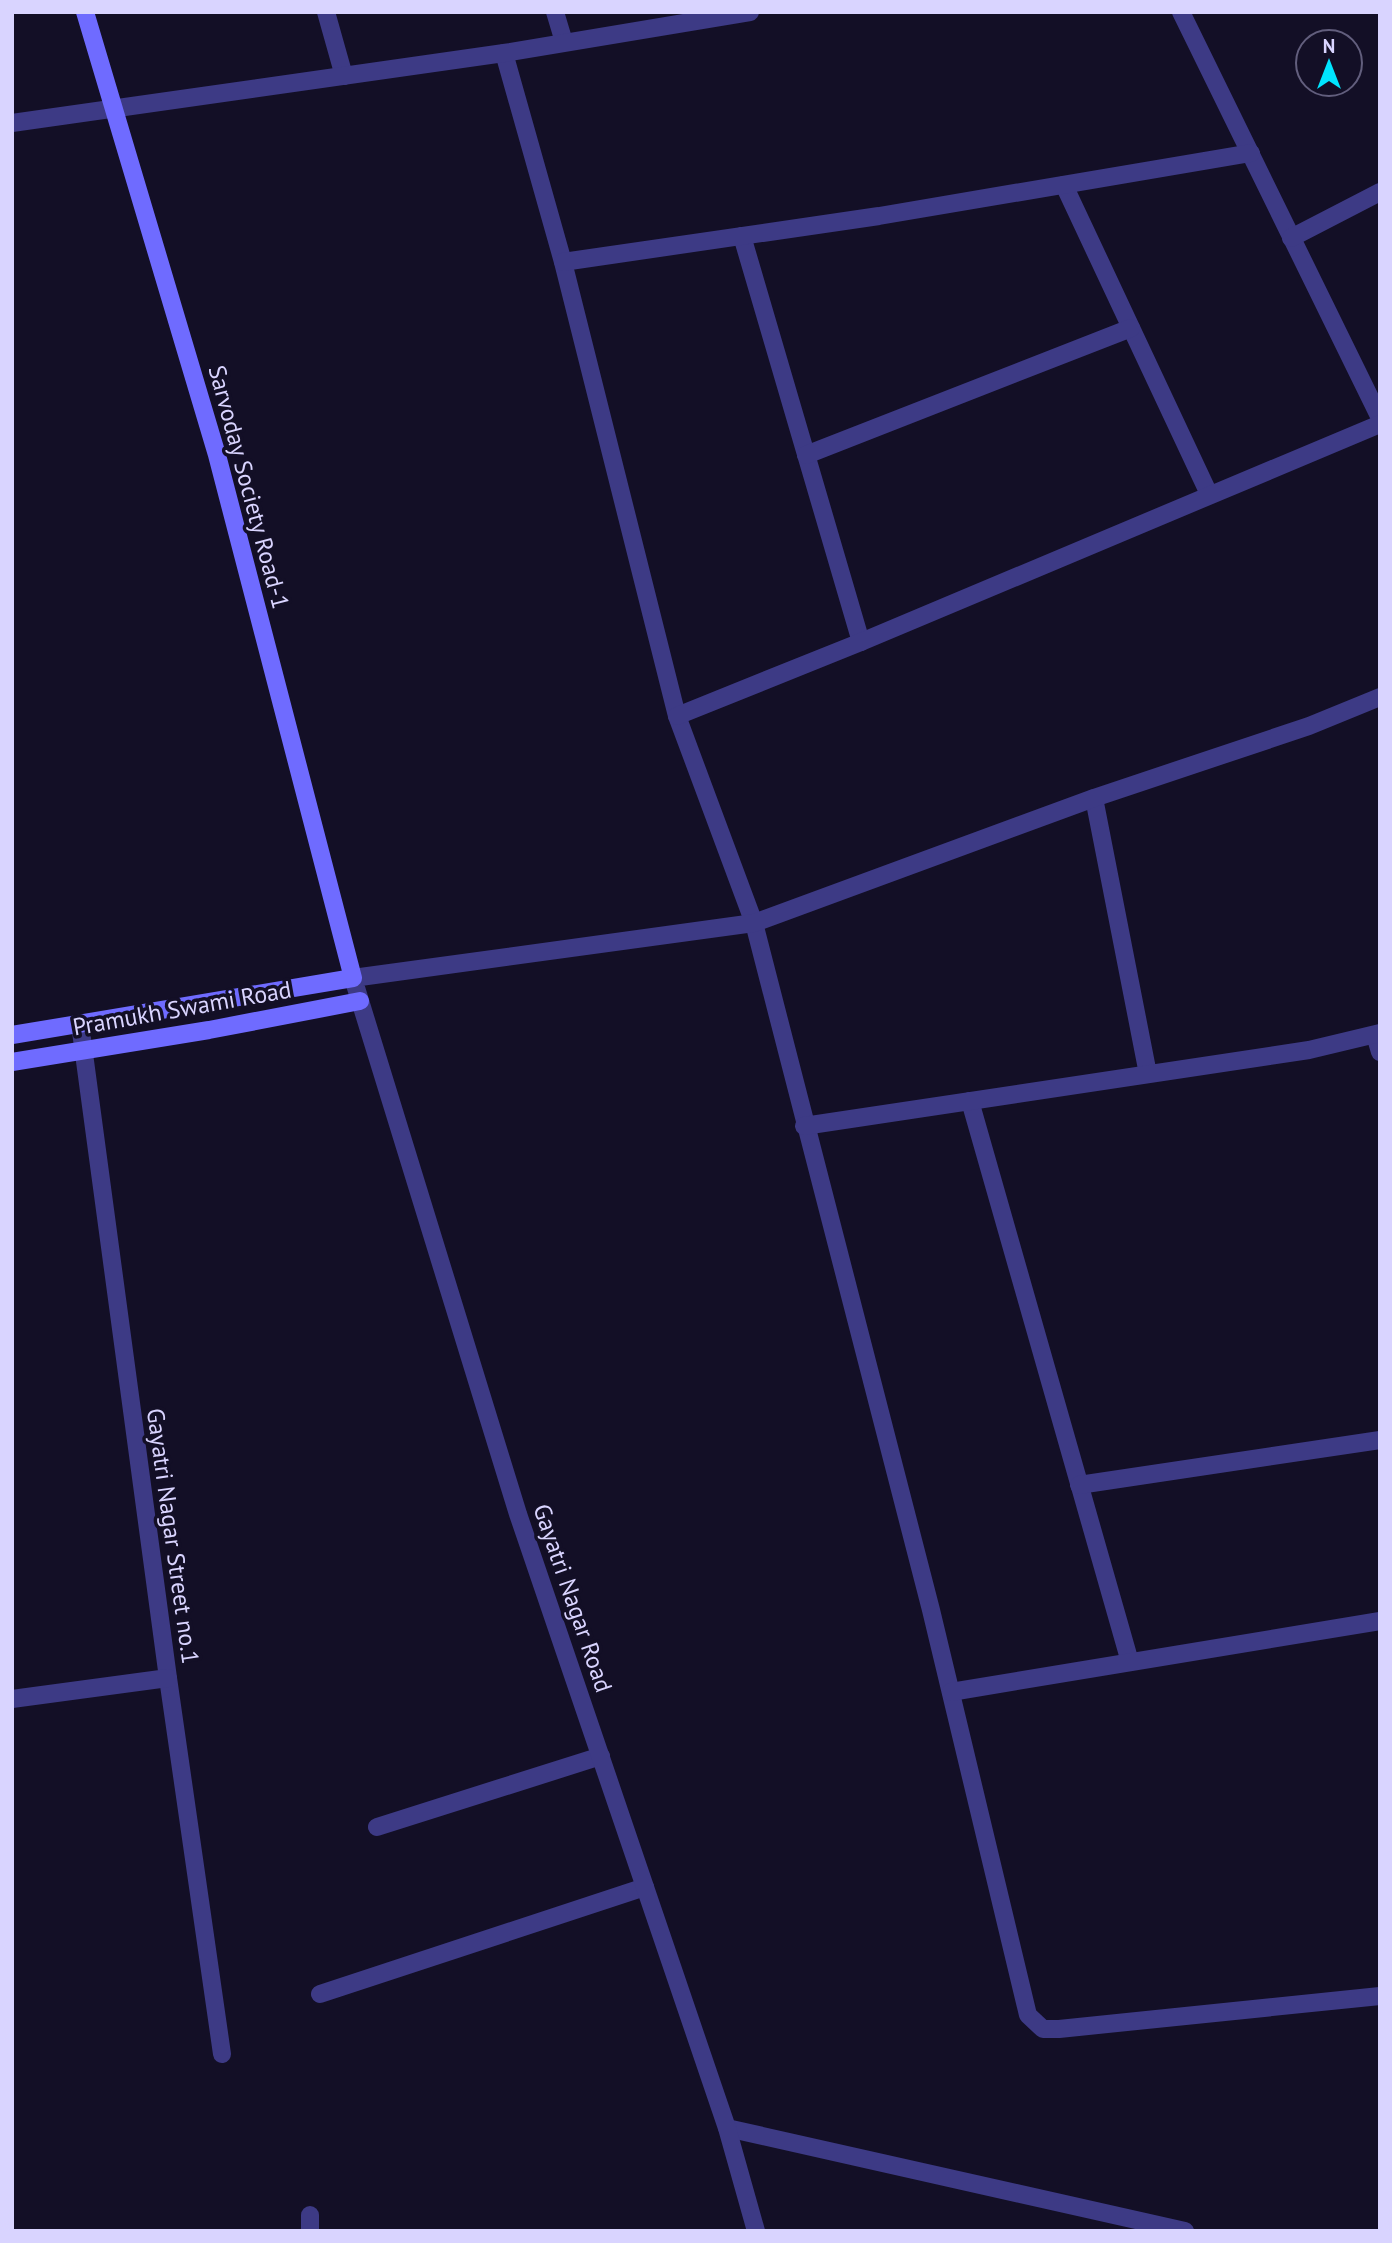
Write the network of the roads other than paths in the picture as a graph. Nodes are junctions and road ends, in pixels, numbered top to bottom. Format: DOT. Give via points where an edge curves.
graph roads {
  1 [pos="85,12"];
  2 [pos="326,12"];
  3 [pos="555,12"];
  4 [pos="750,12"];
  5 [pos="1181,12"];
  6 [pos="564,42"];
  7 [pos="504,53"];
  8 [pos="344,76"];
  9 [pos="116,108"];
  10 [pos="12,123"];
  11 [pos="1251,153"];
  12 [pos="1064,185"];
  13 [pos="1380,192"];
  14 [pos="742,236"];
  15 [pos="1291,238"];
  16 [pos="563,262"];
  17 [pos="1131,328"];
  18 [pos="1380,421"];
  19 [pos="806,455"];
  20 [pos="1209,494"];
  21 [pos="861,642"];
  22 [pos="1380,697"];
  23 [pos="677,716"];
  24 [pos="1094,798"];
  25 [pos="754,923"];
  26 [pos="353,978"];
  27 [pos="360,1001"];
  28 [pos="80,1024"];
  29 [pos="12,1035"];
  30 [pos="1378,1040"];
  31 [pos="83,1051"];
  32 [pos="12,1062"];
  33 [pos="1148,1074"];
  34 [pos="970,1101"];
  35 [pos="804,1126"];
  36 [pos="1380,1440"];
  37 [pos="1079,1485"];
  38 [pos="1380,1621"];
  39 [pos="1130,1662"];
  40 [pos="168,1678"];
  41 [pos="951,1692"];
  42 [pos="12,1699"];
  43 [pos="601,1756"];
  44 [pos="377,1827"];
  45 [pos="645,1887"];
  46 [pos="320,1994"];
  47 [pos="1380,1996"];
  48 [pos="222,2054"];
  49 [pos="727,2128"];
  50 [pos="756,2231"];
  51 [pos="1185,2231"];
  1 -- 9 [label="main road, Sarvoday Society Road-1"];
  2 -- 8 [label="street"];
  3 -- 6 [label="street"];
  4 -- 6 [label="street"];
  5 -- 11 [label="street"];
  6 -- 7 [label="street"];
  7 -- 8 [label="street"];
  7 -- 16 [label="street"];
  8 -- 9 [label="street"];
  9 -- 10 [label="street"];
  9 -- 26 [label="main road, Sarvoday Society Road-1" via="217,455"];
  11 -- 12 [label="street"];
  11 -- 15 [label="street"];
  12 -- 14 [label="street"];
  12 -- 17 [label="street"];
  13 -- 15 [label="street"];
  14 -- 16 [label="street"];
  14 -- 19 [label="street"];
  15 -- 18 [label="street"];
  16 -- 23 [label="street"];
  17 -- 19 [label="street"];
  17 -- 20 [label="street"];
  18 -- 20 [label="street"];
  19 -- 21 [label="street"];
  20 -- 21 [label="street"];
  21 -- 23 [label="street"];
  22 -- 24 [label="street" via="1309,726"];
  23 -- 25 [label="street"];
  24 -- 25 [label="street"];
  24 -- 33 [label="street"];
  25 -- 26 [label="street"];
  25 -- 35 [label="street"];
  26 -- 27 [label="street, Gayatri Nagar Road"];
  26 -- 28 [label="main road, Pramukh Swami Road"];
  27 -- 31 [label="main road, Pramukh Swami Road"];
  27 -- 43 [label="street, Gayatri Nagar Road" via="518,1514"];
  28 -- 29 [label="main road, Pramukh Swami Road"];
  28 -- 31 [label="street, Gayatri Nagar Street no.1"];
  30 -- 33 [label="street"];
  31 -- 32 [label="main road, Pramukh Swami Road"];
  31 -- 40 [label="street, Gayatri Nagar Street no.1"];
  33 -- 34 [label="street"];
  34 -- 35 [label="street"];
  34 -- 37 [label="street"];
  35 -- 41 [label="street"];
  36 -- 37 [label="street"];
  37 -- 39 [label="street"];
  38 -- 39 [label="street"];
  39 -- 41 [label="street"];
  40 -- 42 [label="street"];
  40 -- 48 [label="street, Gayatri Nagar Street no.1"];
  41 -- 47 [label="street" via="1028,2015 1043,2029"];
  43 -- 44 [label="street"];
  43 -- 45 [label="street, Gayatri Nagar Road"];
  45 -- 46 [label="street"];
  45 -- 49 [label="street, Gayatri Nagar Road"];
  49 -- 50 [label="street, Gayatri Nagar Road"];
  49 -- 51 [label="street"];
}
